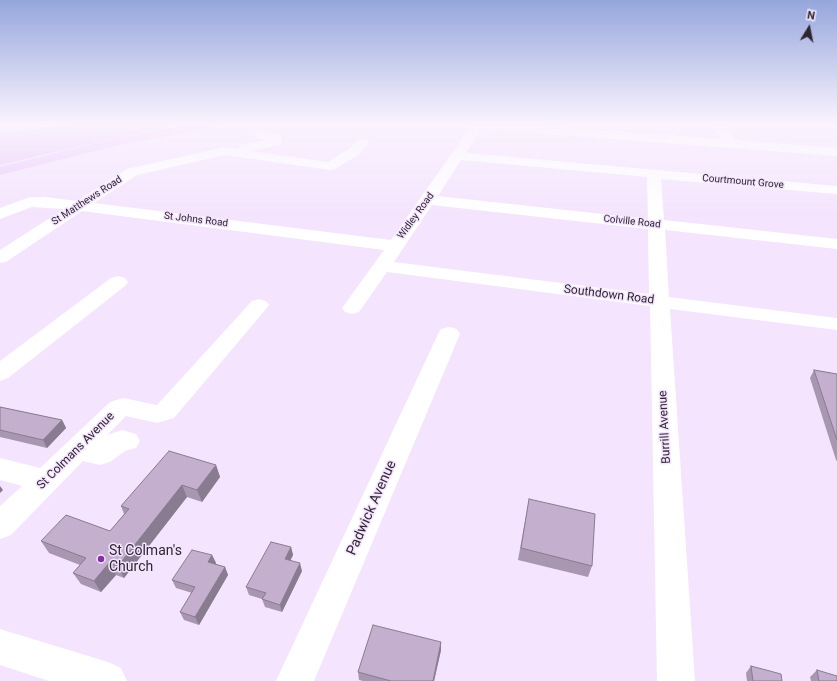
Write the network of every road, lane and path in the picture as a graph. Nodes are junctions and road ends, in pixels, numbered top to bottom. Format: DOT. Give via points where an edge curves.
graph roads {
  1 [pos="63,155"];
  2 [pos="208,155"];
  3 [pos="255,155"];
  4 [pos="348,155"];
  5 [pos="458,156"];
  6 [pos="0,170"];
  7 [pos="654,174"];
  8 [pos="837,190"];
  9 [pos="428,200"];
  10 [pos="80,205"];
  11 [pos="0,214"];
  12 [pos="656,224"];
  13 [pos="837,244"];
  14 [pos="394,246"];
  15 [pos="0,258"];
  16 [pos="381,266"];
  17 [pos="118,282"];
  18 [pos="659,301"];
  19 [pos="259,305"];
  20 [pos="352,308"];
  21 [pos="837,324"];
  22 [pos="450,334"];
  23 [pos="0,373"];
  24 [pos="127,441"];
  25 [pos="78,449"];
  26 [pos="0,469"];
  27 [pos="46,481"];
  28 [pos="0,526"];
  29 [pos="0,647"];
  30 [pos="108,681"];
  31 [pos="295,681"];
  32 [pos="676,681"];
  1 -- 6 [label="main road"];
  2 -- 10 [label="street, St Matthews Road" via="132,172"];
  3 -- 4 [label="street, St Matthews Road" via="330,166"];
  5 -- 7 [label="street, Courtmount Grove"];
  5 -- 9 [label="street, Widley Road"];
  7 -- 8 [label="street, Courtmount Grove"];
  7 -- 12 [label="street, Burrill Avenue"];
  9 -- 12 [label="street, Colville Road"];
  9 -- 14 [label="street, Widley Road"];
  10 -- 11 [label="street, St Johns Road" via="38,202"];
  10 -- 14 [label="street, St Johns Road"];
  10 -- 15 [label="street, St Matthews Road"];
  12 -- 13 [label="street, Colville Road"];
  12 -- 18 [label="street, Burrill Avenue"];
  14 -- 16 [label="street, Widley Road"];
  16 -- 18 [label="street, Southdown Road"];
  16 -- 20 [label="street, Widley Road"];
  17 -- 23 [label="street"];
  18 -- 21 [label="street, Southdown Road"];
  18 -- 32 [label="street, Burrill Avenue"];
  19 -- 25 [label="street, St Colmans Avenue" via="165,412 157,414 119,408"];
  22 -- 31 [label="street, Padwick Avenue"];
  24 -- 25 [label="street" via="116,443 100,455"];
  25 -- 27 [label="street, St Colmans Avenue"];
  26 -- 27 [label="street"];
  27 -- 28 [label="street, St Colmans Avenue"];
  29 -- 30 [label="street"];
}
